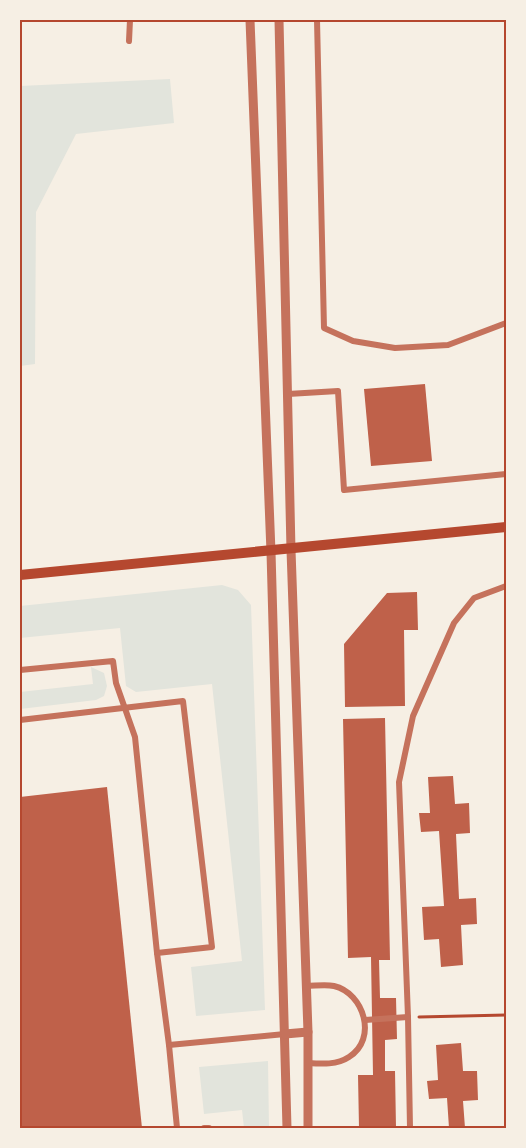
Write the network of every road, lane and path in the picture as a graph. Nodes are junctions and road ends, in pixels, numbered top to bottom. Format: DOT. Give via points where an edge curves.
graph roads {
  1 [pos="130,20"];
  2 [pos="250,20"];
  3 [pos="279,20"];
  4 [pos="317,20"];
  5 [pos="129,41"];
  6 [pos="507,322"];
  7 [pos="288,394"];
  8 [pos="507,474"];
  9 [pos="507,527"];
  10 [pos="291,550"];
  11 [pos="271,552"];
  12 [pos="20,575"];
  13 [pos="507,586"];
  14 [pos="20,670"];
  15 [pos="125,707"];
  16 [pos="20,720"];
  17 [pos="157,953"];
  18 [pos="306,986"];
  19 [pos="507,1015"];
  20 [pos="408,1017"];
  21 [pos="365,1020"];
  22 [pos="308,1032"];
  23 [pos="285,1034"];
  24 [pos="169,1046"];
  25 [pos="308,1063"];
  26 [pos="177,1128"];
  27 [pos="204,1128"];
  28 [pos="209,1128"];
  29 [pos="287,1128"];
  30 [pos="308,1128"];
  31 [pos="410,1128"];
  1 -- 5 [label="street"];
  2 -- 11 [label="street"];
  3 -- 7 [label="street"];
  4 -- 6 [label="street" via="324,328 353,341 395,348 448,345"];
  7 -- 8 [label="street" via="338,392 344,490"];
  7 -- 10 [label="street"];
  9 -- 10 [label="main road"];
  10 -- 11 [label="main road"];
  10 -- 18 [label="street"];
  11 -- 12 [label="main road"];
  11 -- 23 [label="street"];
  13 -- 20 [label="street" via="474,598 454,623 413,717 399,782"];
  14 -- 15 [label="street" via="112,661"];
  15 -- 16 [label="street"];
  15 -- 17 [label="street" via="135,737"];
  15 -- 17 [label="street" via="183,701 212,947"];
  17 -- 24 [label="street"];
  18 -- 21 [label="street" via="335,986 345,991 356,999"];
  18 -- 22 [label="street"];
  19 -- 20 [label="path"];
  20 -- 21 [label="street"];
  20 -- 31 [label="street"];
  21 -- 25 [label="street" via="358,1049 350,1057 326,1064"];
  22 -- 23 [label="street"];
  22 -- 25 [label="street"];
  23 -- 24 [label="street"];
  23 -- 29 [label="street"];
  24 -- 26 [label="street"];
  25 -- 30 [label="street"];
  27 -- 28 [label="street"];
}
